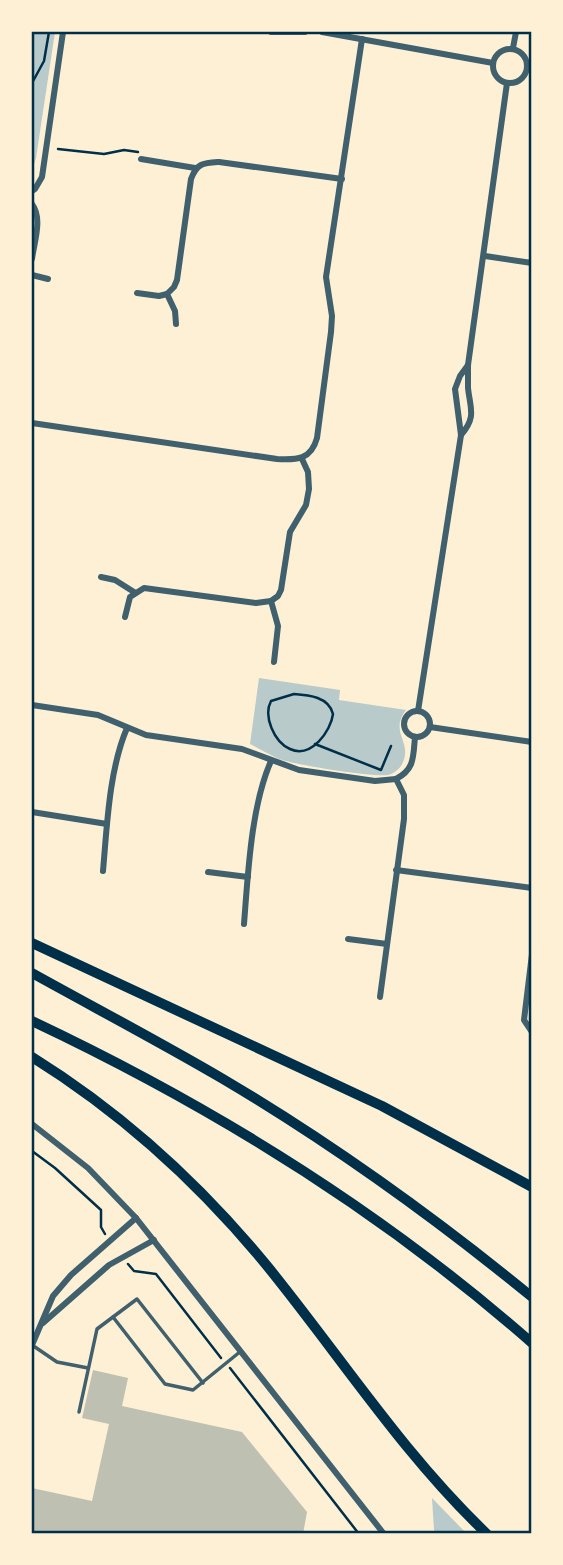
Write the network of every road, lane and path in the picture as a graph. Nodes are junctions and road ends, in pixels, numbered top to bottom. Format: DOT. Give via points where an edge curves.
graph roads {
  1 [pos="49,32"];
  2 [pos="63,32"];
  3 [pos="271,32"];
  4 [pos="305,32"];
  5 [pos="322,32"];
  6 [pos="516,32"];
  7 [pos="362,39"];
  8 [pos="513,48"];
  9 [pos="493,63"];
  10 [pos="530,68"];
  11 [pos="32,83"];
  12 [pos="507,83"];
  13 [pos="58,149"];
  14 [pos="148,153"];
  15 [pos="141,159"];
  16 [pos="195,167"];
  17 [pos="342,179"];
  18 [pos="32,191"];
  19 [pos="32,204"];
  20 [pos="485,256"];
  21 [pos="32,259"];
  22 [pos="531,263"];
  23 [pos="32,275"];
  24 [pos="48,279"];
  25 [pos="137,293"];
  26 [pos="167,294"];
  27 [pos="176,324"];
  28 [pos="468,365"];
  29 [pos="32,422"];
  30 [pos="461,435"];
  31 [pos="302,459"];
  32 [pos="101,577"];
  33 [pos="134,592"];
  34 [pos="271,601"];
  35 [pos="125,617"];
  36 [pos="274,662"];
  37 [pos="32,705"];
  38 [pos="418,711"];
  39 [pos="430,727"];
  40 [pos="127,728"];
  41 [pos="415,737"];
  42 [pos="531,742"];
  43 [pos="315,744"];
  44 [pos="391,746"];
  45 [pos="271,761"];
  46 [pos="396,779"];
  47 [pos="32,812"];
  48 [pos="107,824"];
  49 [pos="396,870"];
  50 [pos="103,871"];
  51 [pos="208,872"];
  52 [pos="248,877"];
  53 [pos="531,888"];
  54 [pos="244,924"];
  55 [pos="348,939"];
  56 [pos="32,943"];
  57 [pos="387,944"];
  58 [pos="531,954"];
  59 [pos="32,973"];
  60 [pos="380,997"];
  61 [pos="32,1021"];
  62 [pos="531,1032"];
  63 [pos="32,1056"];
  64 [pos="32,1124"];
  65 [pos="32,1151"];
  66 [pos="531,1187"];
  67 [pos="136,1218"];
  68 [pos="154,1240"];
  69 [pos="109,1242"];
  70 [pos="122,1258"];
  71 [pos="531,1297"];
  72 [pos="113,1317"];
  73 [pos="39,1326"];
  74 [pos="531,1343"];
  75 [pos="32,1345"];
  76 [pos="241,1352"];
  77 [pos="226,1364"];
  78 [pos="88,1368"];
  79 [pos="203,1384"];
  80 [pos="79,1412"];
  81 [pos="359,1534"];
  82 [pos="384,1534"];
  83 [pos="487,1534"];
  1 -- 11 [label="path" via="44,61"];
  2 -- 18 [label="street" via="42,177"];
  3 -- 4 [label="street"];
  5 -- 7 [label="street"];
  6 -- 8 [label="street"];
  7 -- 9 [label="street"];
  7 -- 17 [label="street"];
  8 -- 9 [label="street" via="498,53"];
  8 -- 10 [label="street" via="526,57"];
  9 -- 12 [label="street" via="495,73"];
  10 -- 12 [label="street" via="523,78"];
  12 -- 20 [label="street"];
  13 -- 14 [label="path"];
  15 -- 16 [label="street"];
  16 -- 17 [label="street" via="219,162"];
  16 -- 26 [label="street" via="177,280"];
  17 -- 31 [label="street" via="326,277 332,316 317,438 312,452"];
  19 -- 21 [label="street" via="37,226"];
  20 -- 22 [label="street"];
  20 -- 28 [label="street"];
  23 -- 24 [label="street"];
  25 -- 26 [label="street"];
  26 -- 27 [label="street"];
  28 -- 30 [label="street" via="472,411"];
  28 -- 30 [label="street" via="455,389"];
  29 -- 31 [label="street"];
  30 -- 38 [label="street"];
  31 -- 34 [label="street" via="308,472 308,497 290,532 281,590"];
  32 -- 33 [label="street"];
  33 -- 34 [label="street" via="150,588 256,603"];
  33 -- 35 [label="street"];
  34 -- 36 [label="street" via="278,626"];
  37 -- 40 [label="street" via="98,715"];
  38 -- 39 [label="street" via="426,715"];
  38 -- 41 [label="street" via="410,713 404,723 405,730"];
  39 -- 41 [label="street" via="425,735"];
  39 -- 42 [label="street"];
  40 -- 45 [label="street" via="153,737 242,749"];
  40 -- 48 [label="street" via="117,757"];
  41 -- 46 [label="street" via="412,764"];
  43 -- 43 [label="path" via="333,719 328,704 294,694 271,701 268,715 278,739 296,751"];
  43 -- 44 [label="path" via="381,770"];
  45 -- 46 [label="street" via="299,770"];
  45 -- 52 [label="street" via="263,779"];
  46 -- 49 [label="street" via="405,805"];
  47 -- 48 [label="street"];
  48 -- 50 [label="street"];
  49 -- 53 [label="street"];
  49 -- 57 [label="street"];
  51 -- 52 [label="street"];
  52 -- 54 [label="street"];
  55 -- 57 [label="street"];
  56 -- 66 [label="highway" via="357,1094"];
  57 -- 60 [label="street"];
  58 -- 62 [label="street" via="524,1020"];
  59 -- 71 [label="highway" via="223,1079 331,1148 457,1236"];
  61 -- 74 [label="highway" via="162,1087 311,1177 479,1298"];
  63 -- 83 [label="highway" via="111,1111 234,1227 436,1482"];
  64 -- 67 [label="street" via="88,1168"];
  65 -- 69 [label="path" via="101,1210 101,1227"];
  67 -- 68 [label="street"];
  67 -- 69 [label="street"];
  68 -- 70 [label="street"];
  68 -- 76 [label="street"];
  69 -- 73 [label="street" via="53,1296"];
  70 -- 73 [label="street"];
  70 -- 77 [label="path" via="134,1271 156,1274"];
  72 -- 78 [label="lane" via="96,1329"];
  72 -- 79 [label="lane" via="165,1384 193,1390"];
  72 -- 79 [label="lane" via="137,1299"];
  73 -- 75 [label="street"];
  75 -- 78 [label="lane" via="57,1362"];
  76 -- 77 [label="lane"];
  76 -- 82 [label="street"];
  77 -- 79 [label="lane"];
  77 -- 81 [label="path"];
  78 -- 80 [label="lane"];
}
